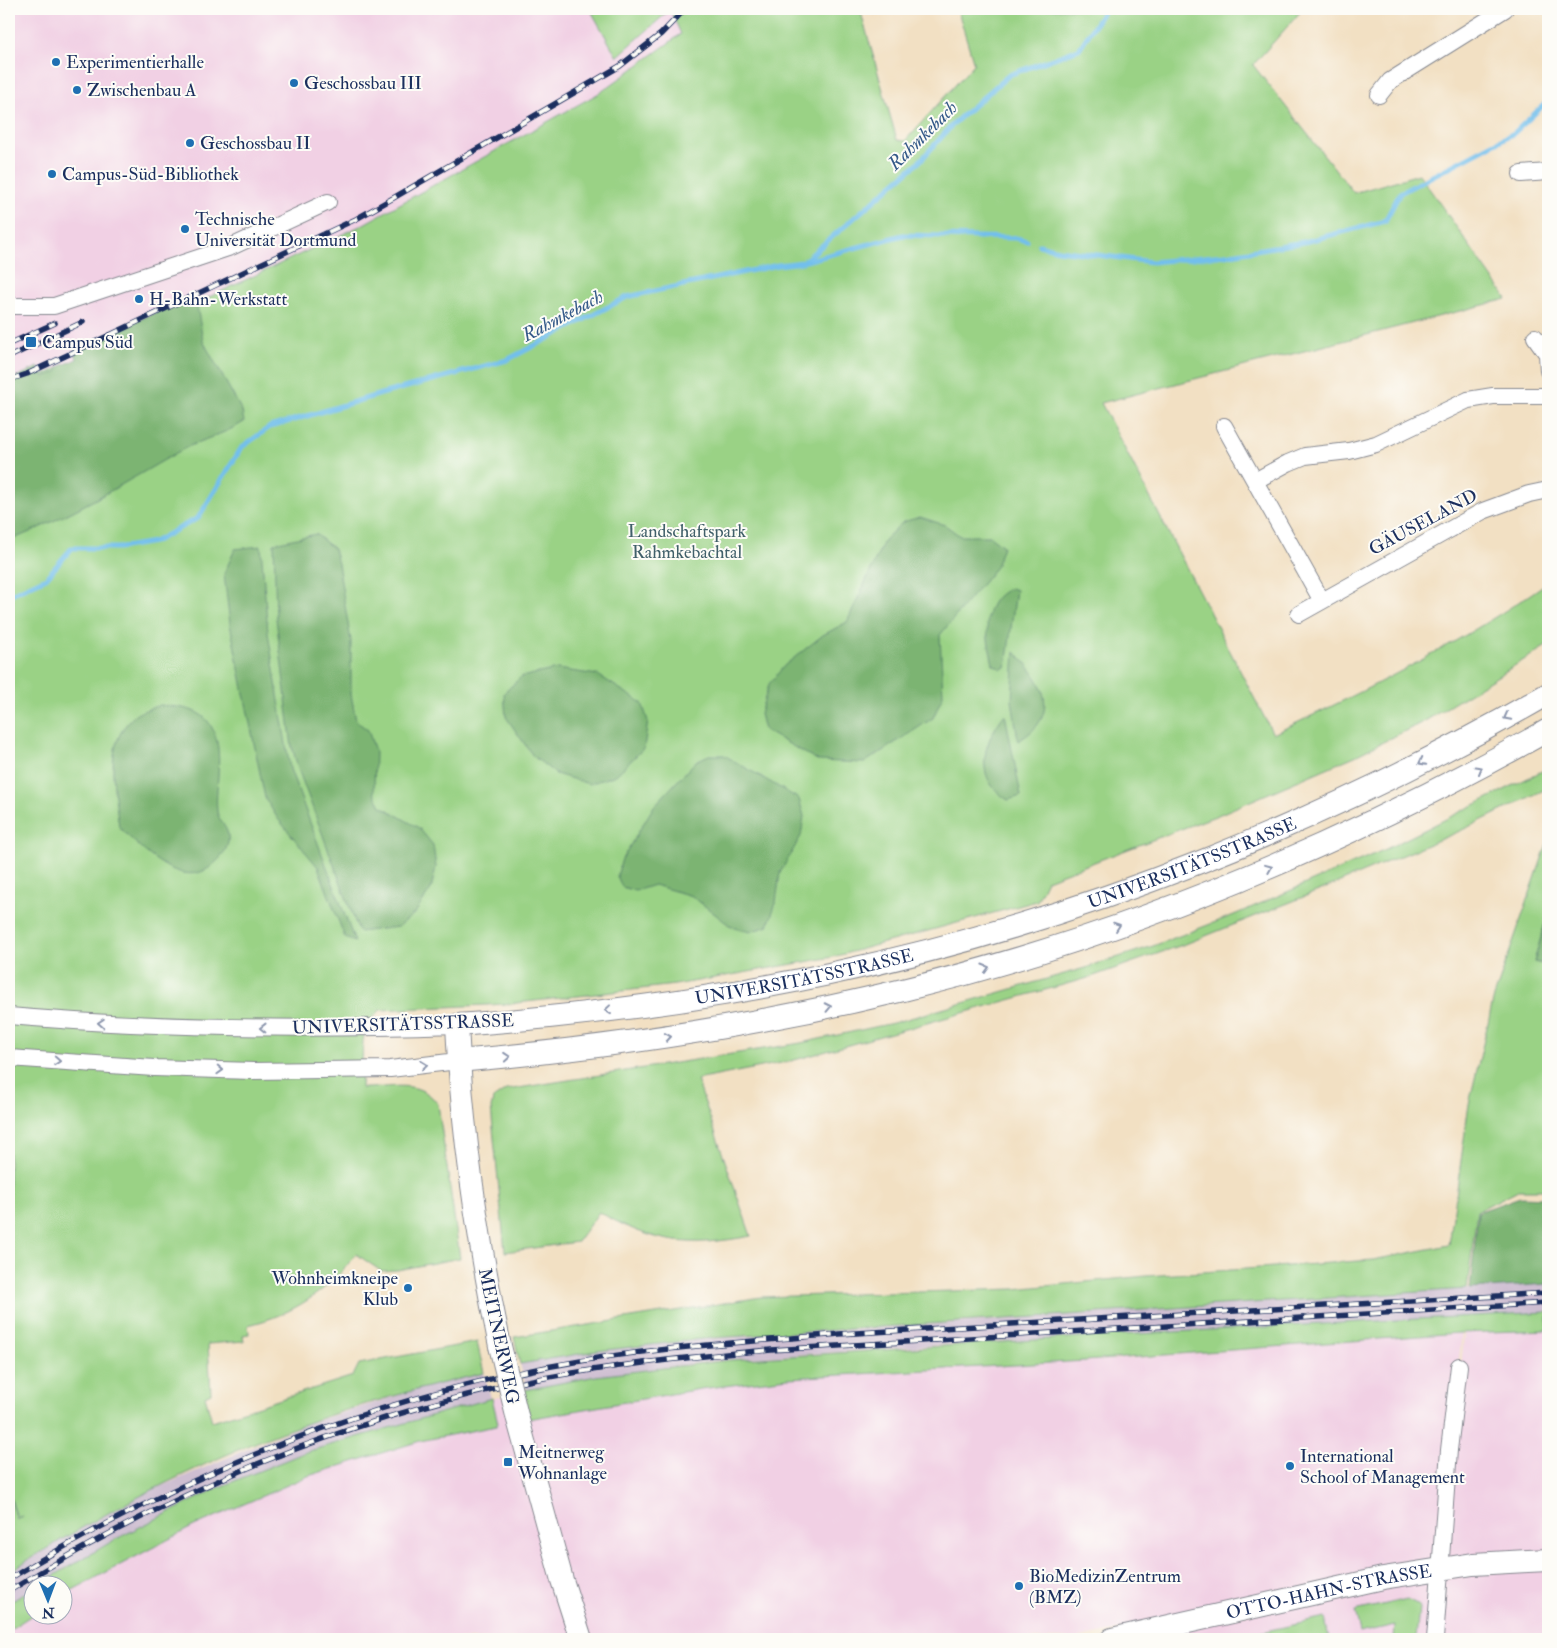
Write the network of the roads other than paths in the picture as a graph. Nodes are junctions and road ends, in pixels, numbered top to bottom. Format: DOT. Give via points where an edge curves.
graph roads {
  1 [pos="1504,9"];
  2 [pos="1379,95"];
  3 [pos="1548,172"];
  4 [pos="1521,174"];
  5 [pos="328,202"];
  6 [pos="9,306"];
  7 [pos="1535,337"];
  8 [pos="1548,371"];
  9 [pos="1548,396"];
  10 [pos="1224,426"];
  11 [pos="1255,481"];
  12 [pos="1548,490"];
  13 [pos="1322,601"];
  14 [pos="1299,614"];
  15 [pos="1548,694"];
  16 [pos="1548,730"];
  17 [pos="9,1016"];
  18 [pos="457,1025"];
  19 [pos="9,1058"];
  20 [pos="458,1061"];
  21 [pos="1459,1366"];
  22 [pos="1548,1560"];
  23 [pos="1440,1568"];
  24 [pos="581,1639"];
  25 [pos="1112,1639"];
  26 [pos="1435,1639"];
  1 -- 2 [label="street" via="1390,81"];
  3 -- 4 [label="street"];
  5 -- 6 [label="street" via="231,247 54,306"];
  7 -- 8 [label="street" via="1547,354"];
  9 -- 11 [label="street" via="1493,396 1468,400 1376,444 1350,451 1305,456"];
  10 -- 11 [label="street"];
  11 -- 13 [label="street"];
  12 -- 13 [label="street, GÄUSELAND" via="1483,511"];
  13 -- 14 [label="street, GÄUSELAND"];
  15 -- 18 [label="street, UNIVERSITÄTSSTRASSE, one-way" via="1397,775 1238,846 1127,888 998,931 847,970 701,998"];
  20 -- 16 [label="street, UNIVERSITÄTSSTRASSE, one-way" via="626,1044 790,1015 905,990 1071,942 1205,894 1373,823"];
  18 -- 17 [label="street, UNIVERSITÄTSSTRASSE, one-way" via="172,1027"];
  18 -- 20 [label="street, MEITNERWEG"];
  19 -- 20 [label="street, UNIVERSITÄTSSTRASSE, one-way" via="253,1071 390,1069"];
  20 -- 24 [label="street, MEITNERWEG, bridge" via="478,1225 500,1346 516,1416"];
  21 -- 23 [label="street"];
  22 -- 23 [label="street, OTTO-HAHN-STRASSE"];
  23 -- 25 [label="street, OTTO-HAHN-STRASSE"];
  23 -- 26 [label="street"];
}
